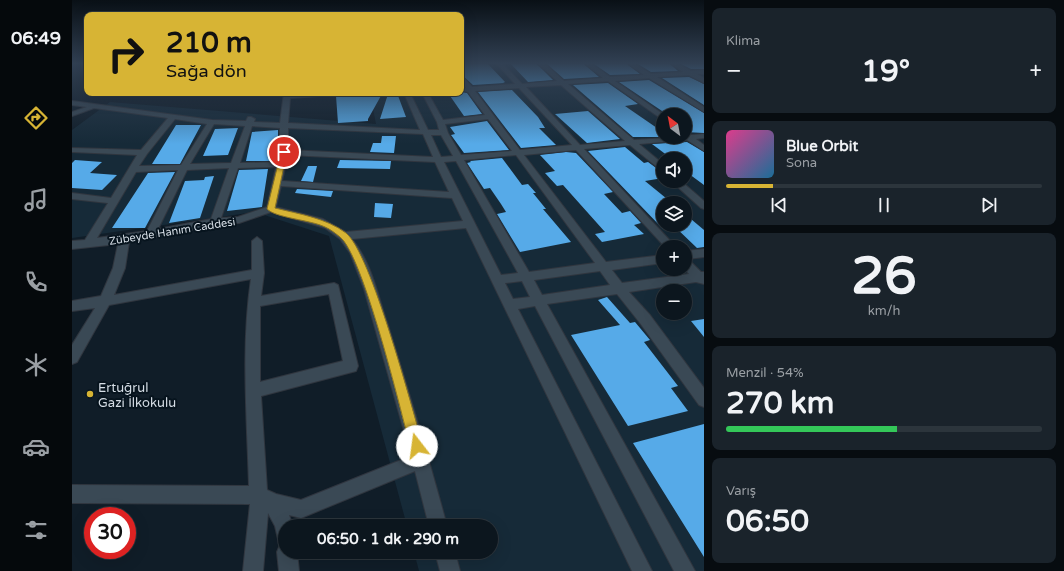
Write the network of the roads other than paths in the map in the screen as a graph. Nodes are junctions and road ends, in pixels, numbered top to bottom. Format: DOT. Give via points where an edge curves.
graph roads {
  1 [pos="466,90"];
  2 [pos="524,91"];
  3 [pos="574,91"];
  4 [pos="625,91"];
  5 [pos="673,91"];
  6 [pos="286,96"];
  7 [pos="410,96"];
  8 [pos="426,96"];
  9 [pos="72,99"];
  10 [pos="72,103"];
  11 [pos="94,107"];
  12 [pos="704,110"];
  13 [pos="83,111"];
  14 [pos="656,113"];
  15 [pos="72,114"];
  16 [pos="490,117"];
  17 [pos="172,118"];
  18 [pos="72,119"];
  19 [pos="250,121"];
  20 [pos="212,122"];
  21 [pos="284,123"];
  22 [pos="442,127"];
  23 [pos="424,130"];
  24 [pos="692,136"];
  25 [pos="704,136"];
  26 [pos="656,139"];
  27 [pos="692,140"];
  28 [pos="633,142"];
  29 [pos="578,147"];
  30 [pos="704,148"];
  31 [pos="72,150"];
  32 [pos="284,152"];
  33 [pos="142,153"];
  34 [pos="518,153"];
  35 [pos="460,159"];
  36 [pos="438,160"];
  37 [pos="656,163"];
  38 [pos="282,164"];
  39 [pos="234,166"];
  40 [pos="184,167"];
  41 [pos="134,169"];
  42 [pos="277,183"];
  43 [pos="684,188"];
  44 [pos="455,195"];
  45 [pos="72,196"];
  46 [pos="114,201"];
  47 [pos="704,206"];
  48 [pos="271,209"];
  49 [pos="215,222"];
  50 [pos="469,224"];
  51 [pos="151,233"];
  52 [pos="344,236"];
  53 [pos="124,238"];
  54 [pos="664,240"];
  55 [pos="258,241"];
  56 [pos="88,244"];
  57 [pos="72,245"];
  58 [pos="704,253"];
  59 [pos="692,255"];
  60 [pos="656,259"];
  61 [pos="602,267"];
  62 [pos="692,269"];
  63 [pos="258,273"];
  64 [pos="526,277"];
  65 [pos="702,279"];
  66 [pos="498,280"];
  67 [pos="619,288"];
  68 [pos="106,300"];
  69 [pos="539,300"];
  70 [pos="254,302"];
  71 [pos="509,305"];
  72 [pos="72,306"];
  73 [pos="72,358"];
  74 [pos="253,391"];
  75 [pos="704,400"];
  76 [pos="420,460"];
  77 [pos="72,494"];
  78 [pos="263,501"];
  79 [pos="278,519"];
  80 [pos="436,519"];
  81 [pos="288,559"];
  82 [pos="447,559"];
  83 [pos="253,571"];
  84 [pos="289,571"];
  85 [pos="450,571"];
  86 [pos="642,571"];
  87 [pos="684,571"];
  1 -- 16 [label="street"];
  2 -- 29 [label="street"];
  3 -- 28 [label="street"];
  4 -- 14 [label="street"];
  5 -- 12 [label="street"];
  6 -- 21 [label="street"];
  7 -- 23 [label="street"];
  8 -- 22 [label="street"];
  9 -- 19 [label="street"];
  10 -- 11 [label="street"];
  11 -- 13 [label="street"];
  11 -- 17 [label="street"];
  13 -- 15 [label="street"];
  13 -- 18 [label="street" via="82,115"];
  16 -- 22 [label="street"];
  16 -- 34 [label="street"];
  17 -- 20 [label="street"];
  17 -- 33 [label="street"];
  19 -- 20 [label="street"];
  19 -- 21 [label="street"];
  19 -- 39 [label="street"];
  20 -- 40 [label="street"];
  21 -- 23 [label="street"];
  21 -- 32 [label="street"];
  22 -- 23 [label="street"];
  22 -- 35 [label="street"];
  23 -- 36 [label="street"];
  24 -- 25 [label="street"];
  26 -- 28 [label="street"];
  27 -- 30 [label="street"];
  28 -- 29 [label="street"];
  28 -- 37 [label="street"];
  29 -- 34 [label="street"];
  29 -- 54 [label="street"];
  31 -- 33 [label="street"];
  32 -- 36 [label="street"];
  32 -- 38 [label="street"];
  33 -- 41 [label="street"];
  34 -- 35 [label="street"];
  34 -- 61 [label="street"];
  35 -- 36 [label="street"];
  35 -- 64 [label="street"];
  36 -- 44 [label="street"];
  38 -- 39 [label="street"];
  38 -- 42 [label="street"];
  39 -- 40 [label="street"];
  39 -- 49 [label="street"];
  40 -- 41 [label="street"];
  40 -- 51 [label="street"];
  41 -- 46 [label="street"];
  42 -- 44 [label="street"];
  42 -- 48 [label="street"];
  43 -- 47 [label="street"];
  44 -- 50 [label="street"];
  45 -- 46 [label="street"];
  46 -- 56 [label="street"];
  48 -- 49 [label="street, Zübeyde Hanım Caddesi" via="239,220"];
  48 -- 52 [label="street" via="327,225"];
  49 -- 51 [label="street, Zübeyde Hanım Caddesi"];
  50 -- 52 [label="street"];
  50 -- 66 [label="street"];
  51 -- 53 [label="street, Zübeyde Hanım Caddesi"];
  52 -- 76 [label="street" via="357,256 370,291 402,390"];
  53 -- 56 [label="street, Zübeyde Hanım Caddesi"];
  53 -- 68 [label="street" via="118,268"];
  55 -- 63 [label="street"];
  56 -- 57 [label="street, Zübeyde Hanım Caddesi"];
  58 -- 59 [label="street"];
  60 -- 61 [label="street"];
  61 -- 64 [label="street"];
  61 -- 67 [label="street"];
  62 -- 65 [label="street"];
  63 -- 68 [label="street"];
  63 -- 70 [label="street"];
  64 -- 66 [label="street"];
  64 -- 69 [label="street"];
  65 -- 67 [label="street"];
  66 -- 71 [label="street"];
  67 -- 69 [label="street"];
  67 -- 75 [label="street"];
  68 -- 72 [label="street"];
  68 -- 73 [label="street"];
  69 -- 71 [label="street"];
  69 -- 87 [label="street"];
  70 -- 74 [label="street"];
  70 -- 74 [label="street" via="334,288 351,366"];
  71 -- 86 [label="street"];
  74 -- 78 [label="street"];
  76 -- 78 [label="street" via="301,509"];
  76 -- 80 [label="street"];
  77 -- 78 [label="street"];
  78 -- 79 [label="street"];
  78 -- 83 [label="street"];
  81 -- 84 [label="street"];
  82 -- 85 [label="street"];
}
